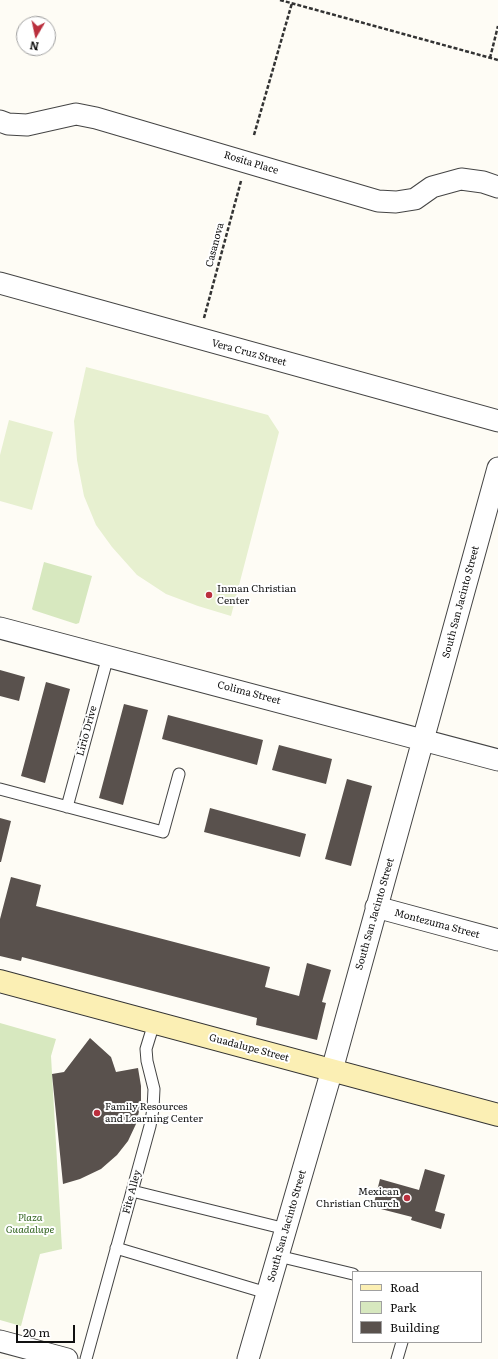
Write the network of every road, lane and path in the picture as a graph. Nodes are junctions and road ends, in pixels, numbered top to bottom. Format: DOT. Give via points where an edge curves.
graph roads {
  1 [pos="280,0"];
  2 [pos="292,3"];
  3 [pos="498,26"];
  4 [pos="490,58"];
  5 [pos="498,60"];
  6 [pos="0,121"];
  7 [pos="254,135"];
  8 [pos="243,176"];
  9 [pos="498,187"];
  10 [pos="0,283"];
  11 [pos="204,318"];
  12 [pos="498,422"];
  13 [pos="498,468"];
  14 [pos="0,628"];
  15 [pos="108,656"];
  16 [pos="424,740"];
  17 [pos="498,760"];
  18 [pos="179,774"];
  19 [pos="0,789"];
  20 [pos="67,807"];
  21 [pos="376,907"];
  22 [pos="498,940"];
  23 [pos="0,981"];
  24 [pos="154,1023"];
  25 [pos="332,1070"];
  26 [pos="498,1115"];
  27 [pos="132,1191"];
  28 [pos="286,1229"];
  29 [pos="116,1248"];
  30 [pos="278,1256"];
  31 [pos="352,1274"];
  32 [pos="267,1293"];
  33 [pos="0,1341"];
  34 [pos="402,1343"];
  35 [pos="67,1359"];
  36 [pos="86,1359"];
  37 [pos="248,1359"];
  38 [pos="397,1359"];
  1 -- 2 [label="path"];
  2 -- 4 [label="path"];
  2 -- 7 [label="path"];
  3 -- 4 [label="path"];
  4 -- 5 [label="path"];
  6 -- 9 [label="street, Rosita Place" via="26,125 76,114 96,118 378,201 415,199 432,187 461,179"];
  8 -- 11 [label="path, Casanova"];
  10 -- 12 [label="street, Vera Cruz Street"];
  13 -- 16 [label="street, South San Jacinto Street"];
  14 -- 15 [label="street, Colima Street"];
  15 -- 16 [label="street, Colima Street"];
  15 -- 20 [label="lane, Lirio Drive"];
  16 -- 17 [label="street, Colima Street"];
  16 -- 21 [label="street, South San Jacinto Street"];
  18 -- 20 [label="lane" via="163,832"];
  19 -- 20 [label="lane"];
  21 -- 22 [label="street, Montezuma Street"];
  21 -- 25 [label="street, South San Jacinto Street"];
  23 -- 24 [label="main road, Guadalupe Street"];
  24 -- 25 [label="main road, Guadalupe Street"];
  24 -- 27 [label="lane, Fite Alley" via="146,1049 154,1089 153,1109"];
  25 -- 26 [label="main road, Guadalupe Street"];
  25 -- 28 [label="street, South San Jacinto Street"];
  27 -- 28 [label="lane"];
  27 -- 29 [label="lane, Fite Alley"];
  28 -- 30 [label="street, South San Jacinto Street"];
  29 -- 32 [label="lane"];
  29 -- 36 [label="lane, Fite Alley"];
  30 -- 31 [label="lane"];
  30 -- 32 [label="street, South San Jacinto Street"];
  32 -- 37 [label="street, South San Jacinto Street"];
  33 -- 35 [label="street"];
  34 -- 38 [label="lane"];
}
